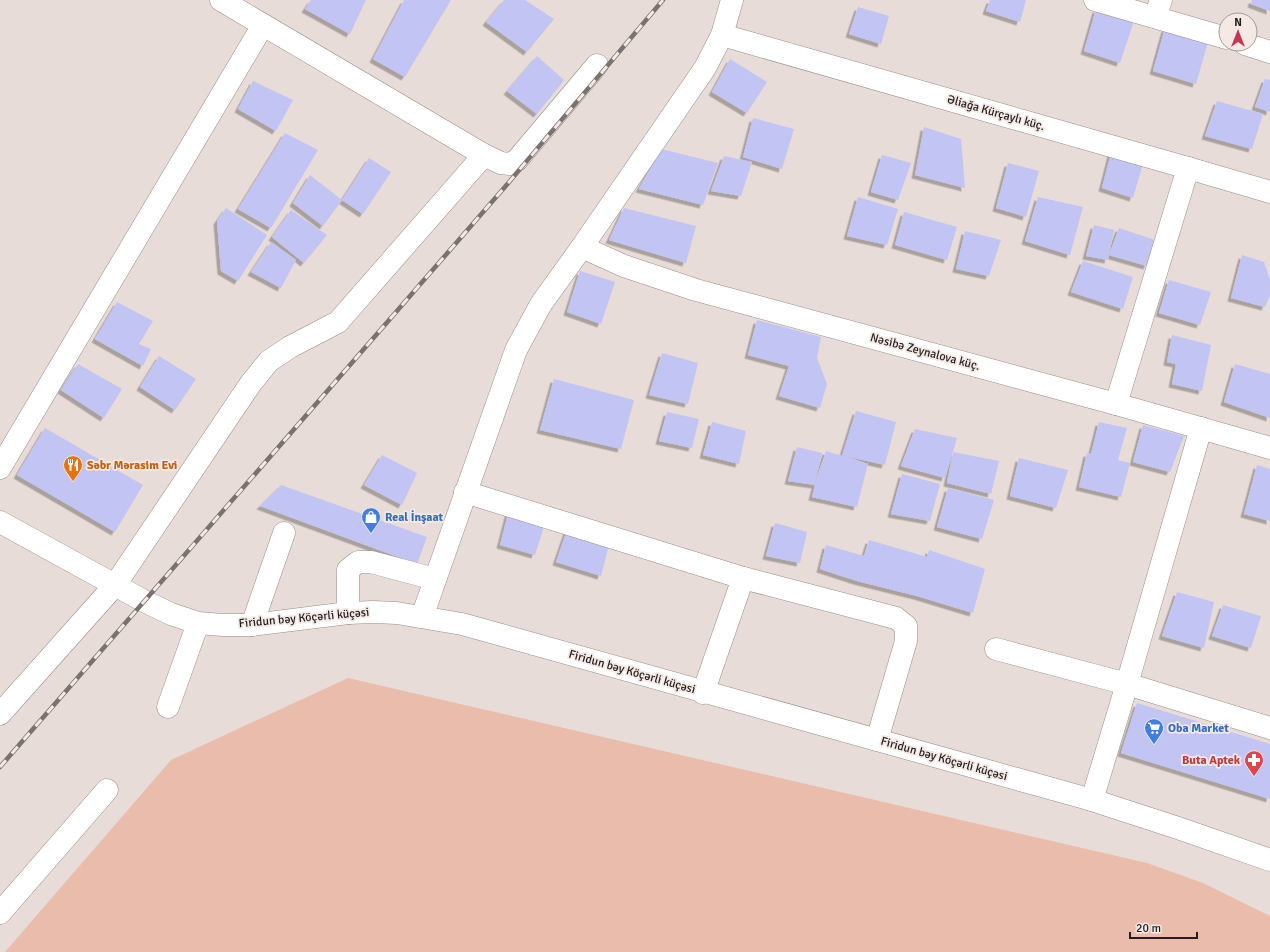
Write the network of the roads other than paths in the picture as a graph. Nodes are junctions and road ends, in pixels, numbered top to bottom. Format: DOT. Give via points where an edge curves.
graph roads {
  1 [pos="221,0"];
  2 [pos="732,0"];
  3 [pos="1095,0"];
  4 [pos="1158,8"];
  5 [pos="263,25"];
  6 [pos="1218,34"];
  7 [pos="722,36"];
  8 [pos="1258,48"];
  9 [pos="1270,52"];
  10 [pos="598,65"];
  11 [pos="484,155"];
  12 [pos="1188,168"];
  13 [pos="1270,192"];
  14 [pos="582,248"];
  15 [pos="1116,404"];
  16 [pos="1201,428"];
  17 [pos="1270,448"];
  18 [pos="0,468"];
  19 [pos="465,492"];
  20 [pos="0,522"];
  21 [pos="284,533"];
  22 [pos="743,578"];
  23 [pos="435,579"];
  24 [pos="115,585"];
  25 [pos="348,613"];
  26 [pos="422,617"];
  27 [pos="198,623"];
  28 [pos="252,625"];
  29 [pos="996,649"];
  30 [pos="1127,684"];
  31 [pos="703,693"];
  32 [pos="168,707"];
  33 [pos="0,714"];
  34 [pos="1270,728"];
  35 [pos="877,740"];
  36 [pos="108,790"];
  37 [pos="1092,800"];
  38 [pos="1270,860"];
  39 [pos="0,913"];
  1 -- 5 [label="street"];
  2 -- 7 [label="street"];
  3 -- 4 [label="street"];
  4 -- 6 [label="street"];
  5 -- 11 [label="street"];
  5 -- 18 [label="street"];
  7 -- 12 [label="street, Əliağa Kürçaylı küç."];
  7 -- 14 [label="street" via="705,68"];
  8 -- 9 [label="street"];
  10 -- 11 [label="street" via="517,160 510,164 501,163"];
  11 -- 24 [label="street" via="338,322 269,361 251,383"];
  12 -- 13 [label="street, Əliağa Kürçaylı küç."];
  12 -- 15 [label="street"];
  14 -- 15 [label="street, Nəsibə Zeynalova küç." via="624,266 696,290"];
  14 -- 19 [label="street" via="541,304 516,350"];
  15 -- 16 [label="street, Nəsibə Zeynalova küç."];
  16 -- 17 [label="street, Nəsibə Zeynalova küç."];
  16 -- 30 [label="street"];
  19 -- 22 [label="street"];
  19 -- 23 [label="street"];
  20 -- 24 [label="street, Firidun bəy Köçərli küçəsi"];
  21 -- 28 [label="street"];
  22 -- 31 [label="street"];
  22 -- 35 [label="street" via="896,618 906,626 906,641"];
  23 -- 25 [label="street" via="371,562 358,562 348,570"];
  23 -- 26 [label="street"];
  24 -- 27 [label="street, Firidun bəy Köçərli küçəsi" via="171,614"];
  24 -- 33 [label="street"];
  25 -- 26 [label="street, Firidun bəy Köçərli küçəsi" via="373,612"];
  25 -- 28 [label="street, Firidun bəy Köçərli küçəsi"];
  26 -- 31 [label="street, Firidun bəy Köçərli küçəsi" via="462,624"];
  27 -- 28 [label="street, Firidun bəy Köçərli küçəsi"];
  27 -- 32 [label="street"];
  29 -- 30 [label="street"];
  30 -- 34 [label="street"];
  30 -- 37 [label="street"];
  31 -- 35 [label="street, Firidun bəy Köçərli küçəsi"];
  35 -- 37 [label="street, Firidun bəy Köçərli küçəsi"];
  36 -- 39 [label="street"];
  37 -- 38 [label="street, Firidun bəy Köçərli küçəsi"];
}
